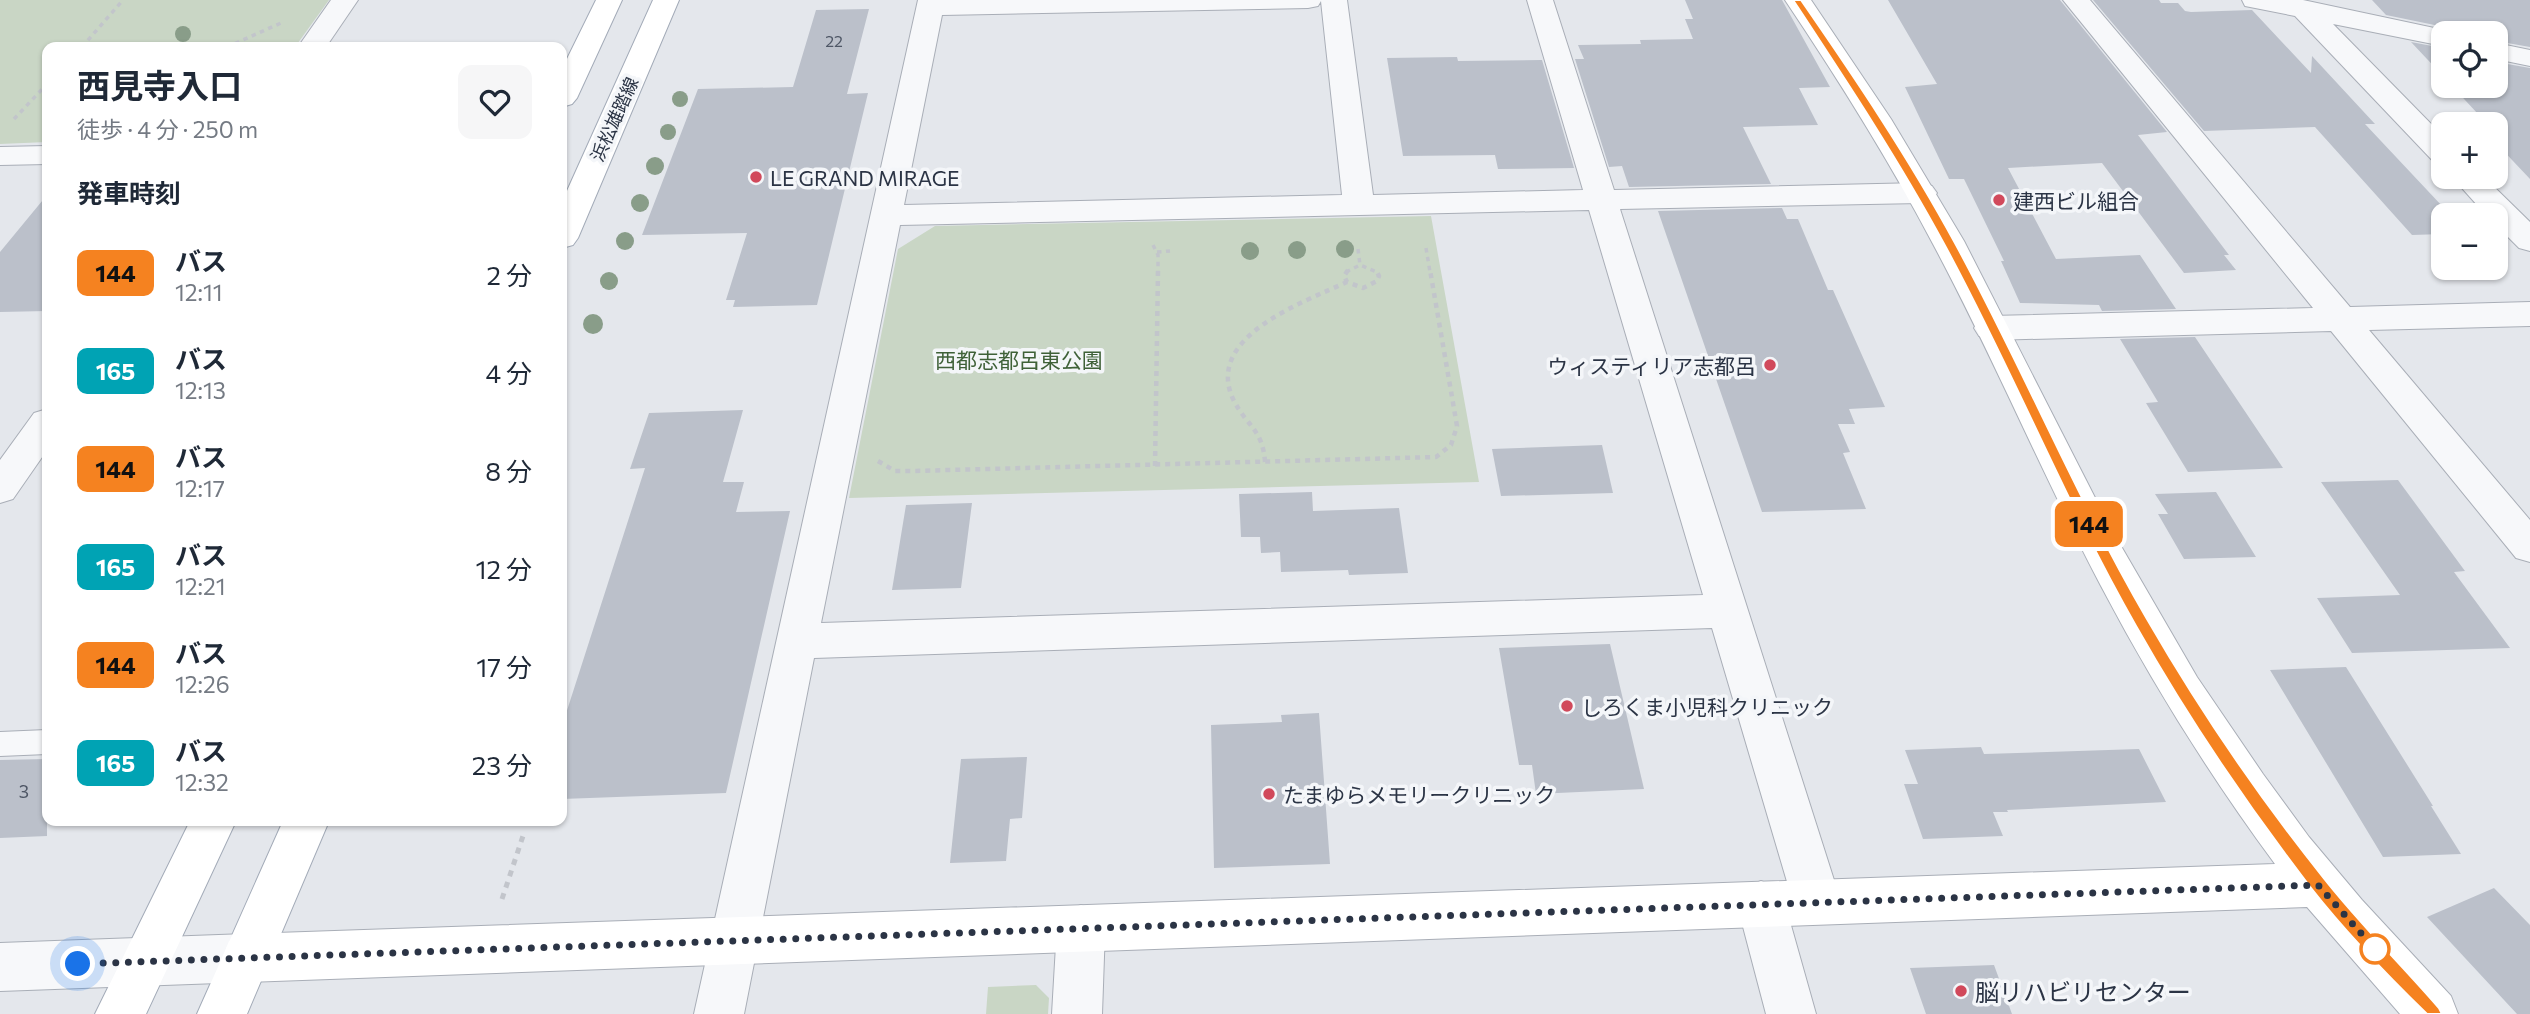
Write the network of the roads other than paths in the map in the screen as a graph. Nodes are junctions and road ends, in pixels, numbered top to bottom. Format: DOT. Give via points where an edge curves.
graph roads {
  1 [pos="345,0"];
  2 [pos="609,0"];
  3 [pos="666,0"];
  4 [pos="1308,0"];
  5 [pos="1334,0"];
  6 [pos="1540,0"];
  7 [pos="1798,0"];
  8 [pos="2076,0"];
  9 [pos="2255,0"];
  10 [pos="930,3"];
  11 [pos="2302,8"];
  12 [pos="2431,35"];
  13 [pos="316,42"];
  14 [pos="2508,53"];
  15 [pos="2530,58"];
  16 [pos="567,88"];
  17 [pos="2431,141"];
  18 [pos="42,155"];
  19 [pos="0,156"];
  20 [pos="2479,189"];
  21 [pos="1921,193"];
  22 [pos="1602,200"];
  23 [pos="1359,205"];
  24 [pos="886,215"];
  25 [pos="567,227"];
  26 [pos="2530,242"];
  27 [pos="2530,314"];
  28 [pos="2340,319"];
  29 [pos="1992,328"];
  30 [pos="42,429"];
  31 [pos="0,489"];
  32 [pos="2530,547"];
  33 [pos="1727,611"];
  34 [pos="797,641"];
  35 [pos="42,742"];
  36 [pos="0,744"];
  37 [pos="211,826"];
  38 [pos="304,826"];
  39 [pos="2318,885"];
  40 [pos="1817,902"];
  41 [pos="1761,904"];
  42 [pos="1081,928"];
  43 [pos="734,940"];
  44 [pos="246,958"];
  45 [pos="145,962"];
  46 [pos="0,967"];
  47 [pos="120,1014"];
  48 [pos="222,1014"];
  49 [pos="719,1014"];
  50 [pos="1077,1014"];
  51 [pos="1791,1014"];
  52 [pos="2433,1014"];
  1 -- 13 [label="street"];
  2 -- 16 [label="street"];
  3 -- 25 [label="street, 浜松雄踏線"];
  4 -- 10 [label="street"];
  5 -- 23 [label="street"];
  6 -- 22 [label="street"];
  7 -- 21 [label="street"];
  8 -- 28 [label="street"];
  9 -- 11 [label="street"];
  10 -- 24 [label="street"];
  11 -- 12 [label="street"];
  11 -- 17 [label="street"];
  14 -- 15 [label="street"];
  18 -- 19 [label="street"];
  20 -- 26 [label="street"];
  21 -- 22 [label="street"];
  21 -- 29 [label="street"];
  22 -- 23 [label="street"];
  22 -- 33 [label="street"];
  23 -- 24 [label="street"];
  24 -- 34 [label="street"];
  27 -- 28 [label="street"];
  28 -- 29 [label="street"];
  28 -- 32 [label="street"];
  29 -- 39 [label="street" via="2140,621 2248,790"];
  30 -- 31 [label="street"];
  33 -- 34 [label="street"];
  33 -- 40 [label="street"];
  34 -- 43 [label="street"];
  35 -- 36 [label="lane"];
  37 -- 45 [label="street"];
  38 -- 44 [label="street"];
  39 -- 40 [label="street"];
  39 -- 52 [label="street"];
  40 -- 41 [label="street"];
  41 -- 42 [label="street"];
  41 -- 51 [label="street"];
  42 -- 43 [label="street"];
  42 -- 50 [label="street"];
  43 -- 44 [label="street"];
  43 -- 49 [label="street"];
  44 -- 45 [label="street"];
  44 -- 48 [label="street"];
  45 -- 46 [label="street"];
  45 -- 47 [label="street"];
}
